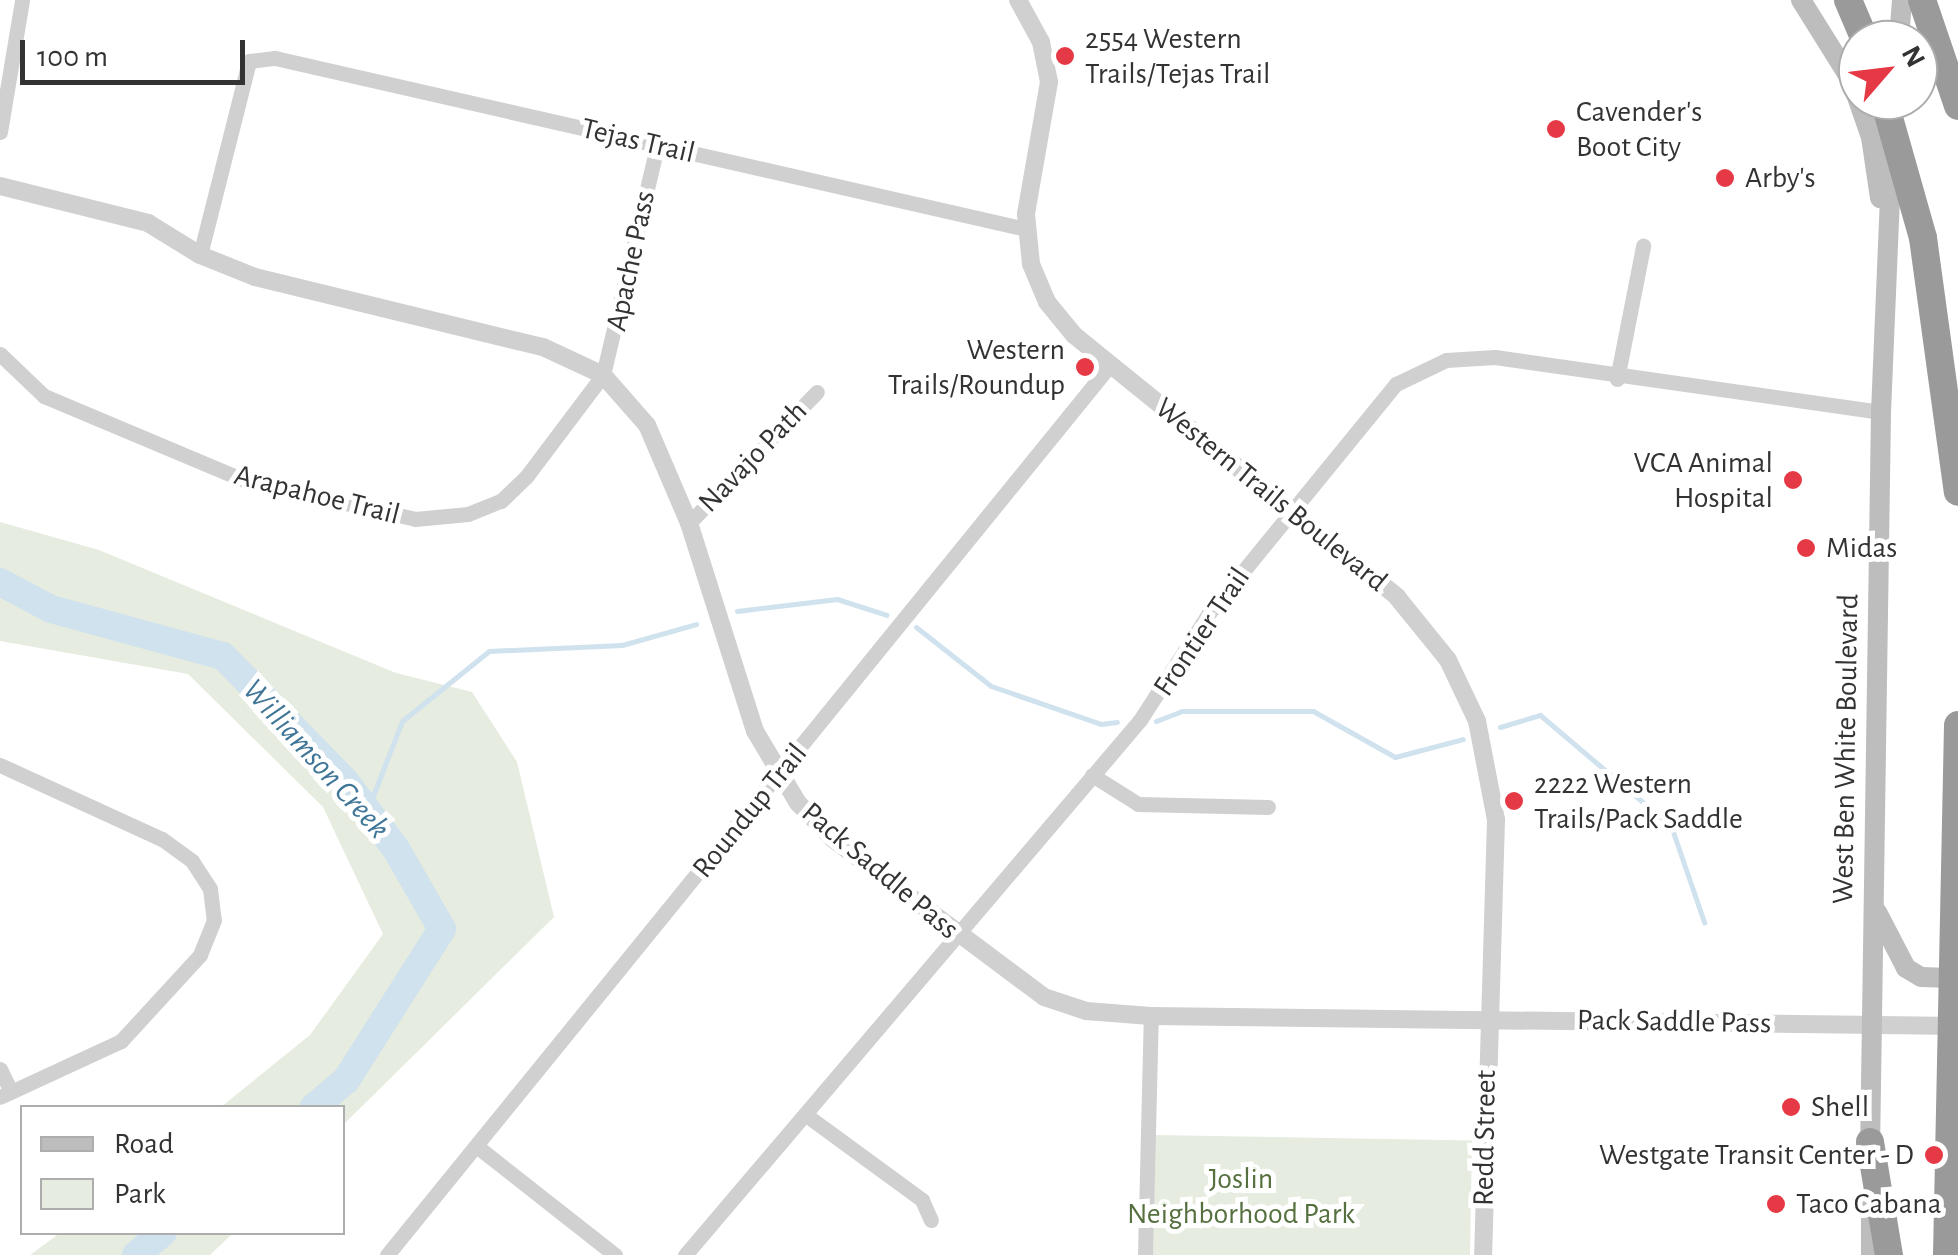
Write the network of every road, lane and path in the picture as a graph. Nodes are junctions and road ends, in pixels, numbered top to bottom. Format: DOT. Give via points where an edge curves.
graph roads {
  1 [pos="22,0"];
  2 [pos="1018,0"];
  3 [pos="1801,0"];
  4 [pos="1922,0"];
  5 [pos="1958,106"];
  6 [pos="1890,120"];
  7 [pos="1895,120"];
  8 [pos="0,132"];
  9 [pos="657,146"];
  10 [pos="0,186"];
  11 [pos="1026,229"];
  12 [pos="1886,245"];
  13 [pos="1643,246"];
  14 [pos="200,255"];
  15 [pos="0,354"];
  16 [pos="1110,365"];
  17 [pos="604,375"];
  18 [pos="1617,378"];
  19 [pos="817,392"];
  20 [pos="1882,412"];
  21 [pos="1958,492"];
  22 [pos="1290,510"];
  23 [pos="689,523"];
  24 [pos="1958,724"];
  25 [pos="0,764"];
  26 [pos="1092,775"];
  27 [pos="778,776"];
  28 [pos="1268,806"];
  29 [pos="1874,905"];
  30 [pos="959,937"];
  31 [pos="1958,978"];
  32 [pos="1151,1016"];
  33 [pos="1488,1020"];
  34 [pos="1872,1024"];
  35 [pos="1958,1026"];
  36 [pos="0,1069"];
  37 [pos="5,1094"];
  38 [pos="806,1115"];
  39 [pos="1870,1142"];
  40 [pos="479,1148"];
  41 [pos="931,1220"];
  42 [pos="387,1255"];
  43 [pos="614,1255"];
  44 [pos="685,1255"];
  45 [pos="1146,1255"];
  46 [pos="1483,1255"];
  47 [pos="1871,1255"];
  48 [pos="1889,1255"];
  49 [pos="1947,1255"];
  1 -- 8 [label="street"];
  2 -- 11 [label="street, Western Trails Boulevard" via="1041,42 1049,82"];
  3 -- 12 [label="main road, West Ben White Boulevard" via="1850,80 1871,137"];
  4 -- 5 [label="highway"];
  6 -- 21 [label="highway" via="1923,238"];
  7 -- 12 [label="main road, West Ben White Boulevard"];
  9 -- 11 [label="street, Tejas Trail"];
  9 -- 14 [label="street, Tejas Trail" via="275,58 250,61"];
  9 -- 17 [label="street, Apache Pass"];
  10 -- 14 [label="street, Pack Saddle Pass" via="148,223"];
  11 -- 16 [label="street, Western Trails Boulevard" via="1047,302"];
  12 -- 20 [label="main road, West Ben White Boulevard"];
  13 -- 18 [label="street"];
  14 -- 17 [label="street, Pack Saddle Pass" via="256,277 543,348"];
  15 -- 17 [label="street, Arapahoe Trail" via="44,396 244,480 415,519 446,520 501,501"];
  16 -- 22 [label="street, Western Trails Boulevard"];
  16 -- 27 [label="street, Roundup Trail"];
  17 -- 23 [label="street, Pack Saddle Pass" via="647,425"];
  18 -- 20 [label="street, Frontier Trail"];
  18 -- 22 [label="street, Frontier Trail" via="1494,356 1429,366 1382,396"];
  19 -- 23 [label="street, Navajo Path"];
  20 -- 29 [label="main road, West Ben White Boulevard"];
  22 -- 26 [label="street, Frontier Trail" via="1196,632 1156,701"];
  22 -- 33 [label="street, Western Trails Boulevard" via="1416,616 1448,660 1478,721 1496,820"];
  23 -- 27 [label="street, Pack Saddle Pass" via="755,731"];
  24 -- 49 [label="highway"];
  25 -- 37 [label="street" via="162,839 192,862 210,889 214,920 200,955 122,1041"];
  26 -- 28 [label="street" via="1138,804"];
  26 -- 30 [label="street, Frontier Trail"];
  27 -- 30 [label="street, Pack Saddle Pass" via="833,839"];
  27 -- 40 [label="street, Roundup Trail"];
  29 -- 31 [label="main road" via="1906,968 1922,977"];
  29 -- 34 [label="main road, West Ben White Boulevard"];
  30 -- 32 [label="street, Pack Saddle Pass" via="1044,998 1086,1011"];
  30 -- 38 [label="street, Frontier Trail"];
  32 -- 33 [label="street, Pack Saddle Pass"];
  32 -- 45 [label="street"];
  33 -- 34 [label="street, Pack Saddle Pass"];
  33 -- 46 [label="street, Redd Street"];
  34 -- 35 [label="street, Pack Saddle Pass"];
  34 -- 39 [label="main road, West Ben White Boulevard"];
  36 -- 37 [label="street"];
  38 -- 41 [label="street" via="922,1200"];
  38 -- 44 [label="street, Frontier Trail"];
  39 -- 47 [label="main road, West Ben White Boulevard"];
  39 -- 48 [label="highway"];
  40 -- 42 [label="street, Roundup Trail"];
  40 -- 43 [label="street"];
}
